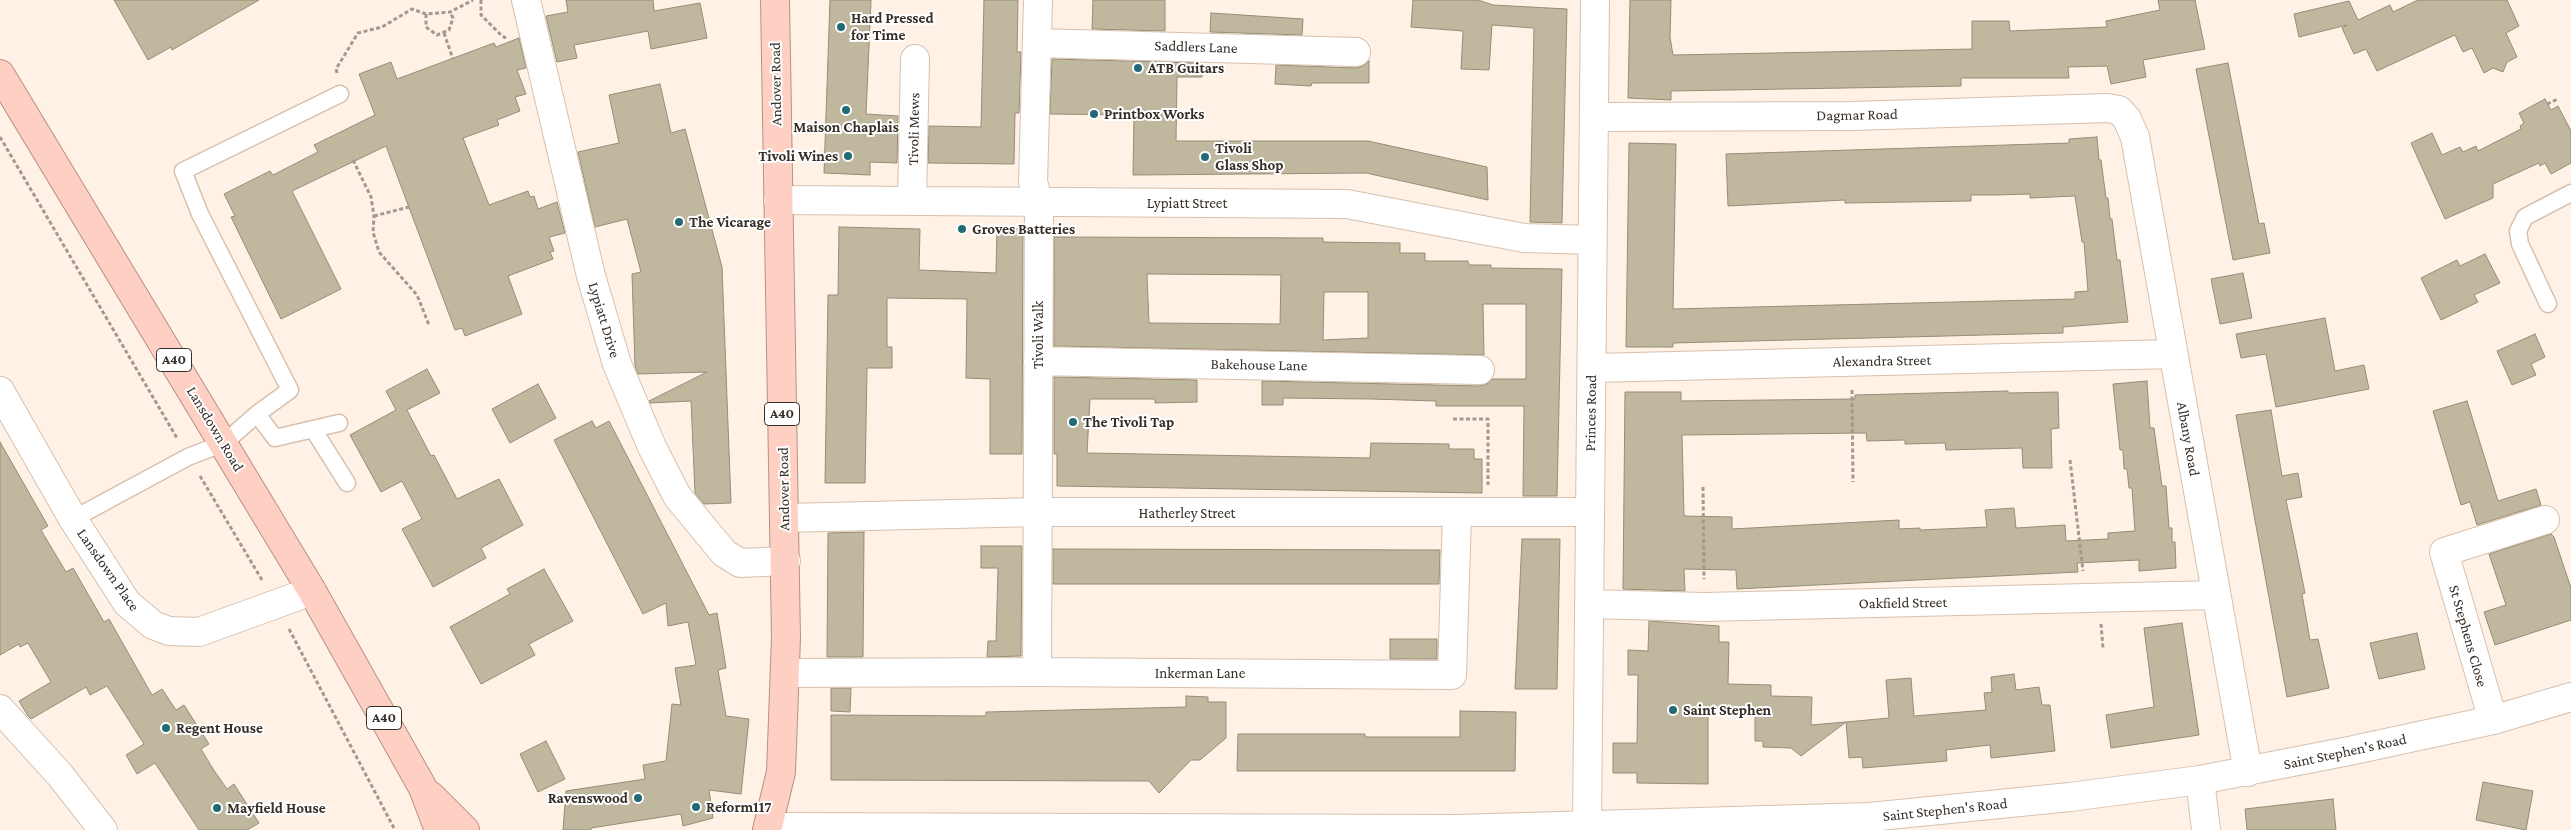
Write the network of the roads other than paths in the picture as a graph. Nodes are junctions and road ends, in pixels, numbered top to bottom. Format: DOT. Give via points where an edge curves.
graph roads {
  1 [pos="526,0"];
  2 [pos="774,0"];
  3 [pos="1038,0"];
  4 [pos="1596,0"];
  5 [pos="1036,43"];
  6 [pos="1356,52"];
  7 [pos="915,59"];
  8 [pos="0,74"];
  9 [pos="340,94"];
  10 [pos="2119,110"];
  11 [pos="1594,117"];
  12 [pos="2571,193"];
  13 [pos="778,200"];
  14 [pos="912,200"];
  15 [pos="1039,202"];
  16 [pos="1593,240"];
  17 [pos="2548,304"];
  18 [pos="2173,354"];
  19 [pos="1038,361"];
  20 [pos="1592,368"];
  21 [pos="1480,370"];
  22 [pos="0,391"];
  23 [pos="257,414"];
  24 [pos="339,422"];
  25 [pos="313,429"];
  26 [pos="224,443"];
  27 [pos="346,483"];
  28 [pos="1038,512"];
  29 [pos="1590,512"];
  30 [pos="1456,514"];
  31 [pos="784,518"];
  32 [pos="73,519"];
  33 [pos="2545,520"];
  34 [pos="786,561"];
  35 [pos="312,591"];
  36 [pos="2216,595"];
  37 [pos="1589,604"];
  38 [pos="1037,672"];
  39 [pos="785,673"];
  40 [pos="2568,704"];
  41 [pos="0,709"];
  42 [pos="2492,720"];
  43 [pos="2248,772"];
  44 [pos="2200,780"];
  45 [pos="423,788"];
  46 [pos="1587,826"];
  47 [pos="766,829"];
  48 [pos="103,830"];
  49 [pos="439,830"];
  50 [pos="465,830"];
  51 [pos="2206,830"];
  1 -- 34 [label="street, Lypiatt Drive" via="590,276 617,364 652,447 677,496 724,553 740,563"];
  2 -- 13 [label="highway, Andover Road / A40"];
  3 -- 5 [label="street, Tivoli Walk"];
  4 -- 11 [label="street, Princes Road"];
  5 -- 6 [label="street, Saddlers Lane"];
  5 -- 15 [label="street, Tivoli Walk" via="1033,182"];
  7 -- 14 [label="street, Tivoli Mews"];
  8 -- 26 [label="highway, Lansdown Road / A40"];
  9 -- 23 [label="lane" via="183,171 200,214 290,390"];
  10 -- 11 [label="street, Dagmar Road"];
  10 -- 18 [label="street, Albany Road" via="2135,137"];
  11 -- 16 [label="street, Princes Road"];
  12 -- 17 [label="lane" via="2525,217 2518,231 2520,244"];
  13 -- 14 [label="street, Lypiatt Street"];
  13 -- 31 [label="highway, Andover Road / A40"];
  14 -- 15 [label="street, Lypiatt Street"];
  15 -- 16 [label="street, Lypiatt Street" via="1347,204 1524,238"];
  15 -- 19 [label="street, Tivoli Walk"];
  16 -- 20 [label="street, Princes Road"];
  18 -- 20 [label="street, Alexandra Street"];
  18 -- 36 [label="street, Albany Road"];
  19 -- 21 [label="street, Bakehouse Lane"];
  19 -- 28 [label="street, Tivoli Walk"];
  20 -- 29 [label="street, Princes Road"];
  22 -- 32 [label="street, Lansdown Place"];
  23 -- 25 [label="lane" via="275,438"];
  23 -- 26 [label="lane"];
  24 -- 25 [label="lane"];
  25 -- 27 [label="lane"];
  26 -- 32 [label="lane" via="188,457"];
  26 -- 35 [label="highway, Lansdown Road / A40"];
  28 -- 30 [label="street, Hatherley Street"];
  28 -- 31 [label="street, Hatherley Street"];
  28 -- 38 [label="street, Tivoli Walk"];
  29 -- 30 [label="street, Hatherley Street"];
  29 -- 37 [label="street, Princes Road"];
  30 -- 38 [label="street, Inkerman Lane" via="1452,675"];
  31 -- 34 [label="highway, Andover Road / A40"];
  32 -- 35 [label="street, Lansdown Place" via="127,603 153,625 169,631 199,632"];
  33 -- 42 [label="street, St Stephens Close" via="2444,552"];
  34 -- 39 [label="highway, Andover Road / A40"];
  35 -- 45 [label="highway, Lansdown Road / A40"];
  36 -- 37 [label="street, Oakfield Street" via="1704,607"];
  36 -- 43 [label="street, Albany Road"];
  37 -- 46 [label="street, Princes Road"];
  38 -- 39 [label="street, Inkerman Lane"];
  39 -- 47 [label="highway, Andover Road / A40" via="781,772"];
  40 -- 42 [label="street, Saint Stephen's Road"];
  41 -- 48 [label="street" via="60,775"];
  42 -- 43 [label="street, Saint Stephen's Road"];
  43 -- 44 [label="street, Saint Stephen's Road"];
  44 -- 46 [label="street, Saint Stephen's Road" via="1870,817"];
  44 -- 51 [label="street"];
  45 -- 49 [label="highway, Lansdown Road / A40"];
  45 -- 50 [label="highway, Lansdown Road / A40"];
  46 -- 47 [label="street, Saint Stephen's Road" via="1457,829"];
}
